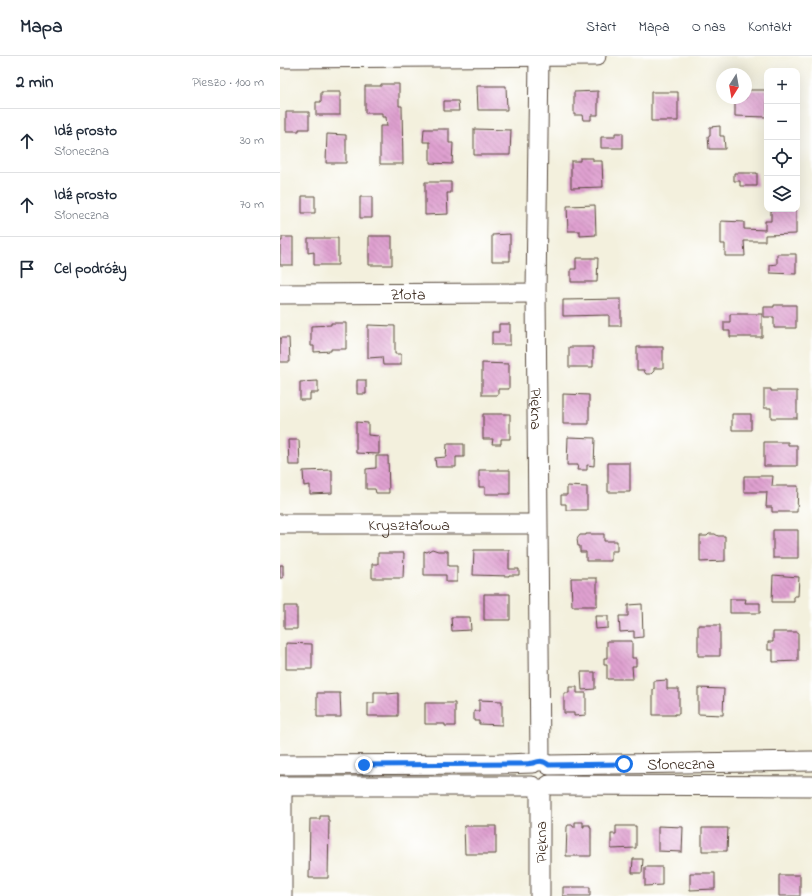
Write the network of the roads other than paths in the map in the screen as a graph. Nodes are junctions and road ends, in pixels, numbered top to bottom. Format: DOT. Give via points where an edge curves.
graph roads {
  1 [pos="539,56"];
  2 [pos="596,56"];
  3 [pos="280,58"];
  4 [pos="536,293"];
  5 [pos="280,294"];
  6 [pos="280,524"];
  7 [pos="537,524"];
  8 [pos="812,761"];
  9 [pos="541,763"];
  10 [pos="280,765"];
  11 [pos="281,786"];
  12 [pos="812,786"];
  13 [pos="540,787"];
  14 [pos="282,896"];
  15 [pos="540,896"];
  1 -- 2 [label="street"];
  1 -- 3 [label="street"];
  1 -- 4 [label="street, Piękna"];
  4 -- 5 [label="street, Złota"];
  4 -- 7 [label="street, Piękna"];
  6 -- 7 [label="street, Kryształowa"];
  7 -- 9 [label="street, Piękna"];
  8 -- 9 [label="street, Słoneczna"];
  9 -- 10 [label="street, Słoneczna"];
  9 -- 13 [label="street" via="552,768 554,777 552,782"];
  9 -- 13 [label="street" via="529,766 526,775 529,783"];
  11 -- 13 [label="street, Słoneczna"];
  11 -- 14 [label="street"];
  12 -- 13 [label="street, Słoneczna"];
  13 -- 15 [label="street, Piękna"];
}
